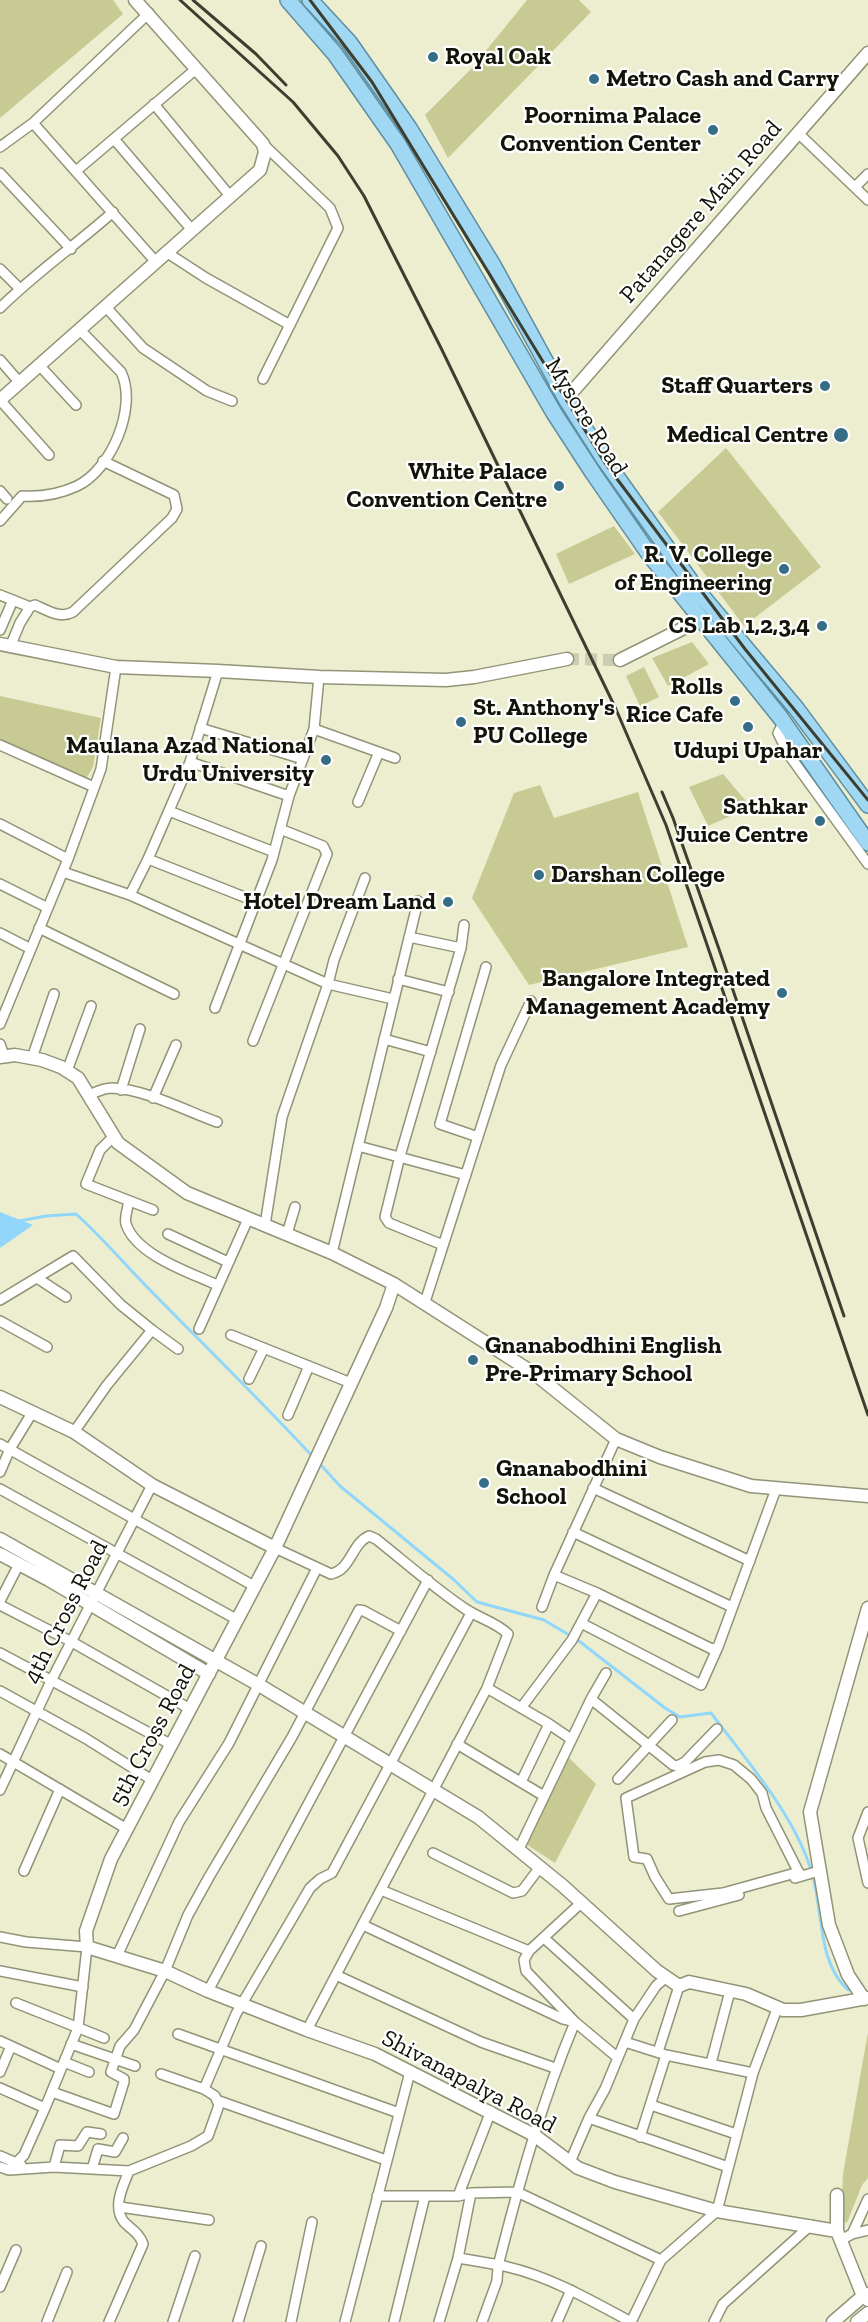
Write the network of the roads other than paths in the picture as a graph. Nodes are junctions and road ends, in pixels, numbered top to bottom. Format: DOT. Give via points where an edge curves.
graph roads {
  1 [pos="135,0"];
  2 [pos="288,0"];
  3 [pos="310,0"];
  4 [pos="149,13"];
  5 [pos="868,53"];
  6 [pos="196,69"];
  7 [pos="154,105"];
  8 [pos="33,123"];
  9 [pos="798,133"];
  10 [pos="114,139"];
  11 [pos="263,144"];
  12 [pos="0,147"];
  13 [pos="76,171"];
  14 [pos="0,173"];
  15 [pos="868,174"];
  16 [pos="855,187"];
  17 [pos="230,196"];
  18 [pos="868,200"];
  19 [pos="113,212"];
  20 [pos="192,230"];
  21 [pos="71,249"];
  22 [pos="166,252"];
  23 [pos="155,261"];
  24 [pos="0,269"];
  25 [pos="20,288"];
  26 [pos="105,306"];
  27 [pos="0,308"];
  28 [pos="290,325"];
  29 [pos="79,329"];
  30 [pos="0,360"];
  31 [pos="39,365"];
  32 [pos="263,379"];
  33 [pos="20,383"];
  34 [pos="566,399"];
  35 [pos="0,400"];
  36 [pos="232,401"];
  37 [pos="76,405"];
  38 [pos="49,455"];
  39 [pos="103,461"];
  40 [pos="0,491"];
  41 [pos="7,499"];
  42 [pos="0,520"];
  43 [pos="0,595"];
  44 [pos="13,600"];
  45 [pos="30,607"];
  46 [pos="702,619"];
  47 [pos="0,630"];
  48 [pos="5,645"];
  49 [pos="567,659"];
  50 [pos="620,660"];
  51 [pos="116,667"];
  52 [pos="218,670"];
  53 [pos="319,677"];
  54 [pos="783,722"];
  55 [pos="200,728"];
  56 [pos="314,729"];
  57 [pos="0,745"];
  58 [pos="379,752"];
  59 [pos="395,758"];
  60 [pos="303,759"];
  61 [pos="190,762"];
  62 [pos="94,787"];
  63 [pos="289,796"];
  64 [pos="358,802"];
  65 [pos="868,805"];
  66 [pos="169,811"];
  67 [pos="0,824"];
  68 [pos="280,830"];
  69 [pos="868,843"];
  70 [pos="274,852"];
  71 [pos="68,859"];
  72 [pos="148,859"];
  73 [pos="868,864"];
  74 [pos="63,872"];
  75 [pos="365,878"];
  76 [pos="0,884"];
  77 [pos="130,895"];
  78 [pos="418,901"];
  79 [pos="257,902"];
  80 [pos="48,908"];
  81 [pos="464,924"];
  82 [pos="39,928"];
  83 [pos="0,933"];
  84 [pos="409,937"];
  85 [pos="239,945"];
  86 [pos="461,948"];
  87 [pos="31,949"];
  88 [pos="284,965"];
  89 [pos="486,967"];
  90 [pos="398,979"];
  91 [pos="328,984"];
  92 [pos="449,992"];
  93 [pos="54,994"];
  94 [pos="174,994"];
  95 [pos="393,999"];
  96 [pos="4,1001"];
  97 [pos="531,1001"];
  98 [pos="91,1006"];
  99 [pos="215,1008"];
  100 [pos="0,1023"];
  101 [pos="140,1029"];
  102 [pos="384,1039"];
  103 [pos="253,1041"];
  104 [pos="0,1044"];
  105 [pos="176,1045"];
  106 [pos="432,1052"];
  107 [pos="2,1057"];
  108 [pos="32,1058"];
  109 [pos="67,1071"];
  110 [pos="121,1090"];
  111 [pos="89,1095"];
  112 [pos="153,1098"];
  113 [pos="217,1122"];
  114 [pos="114,1136"];
  115 [pos="478,1137"];
  116 [pos="358,1146"];
  117 [pos="400,1156"];
  118 [pos="466,1175"];
  119 [pos="129,1201"];
  120 [pos="295,1207"];
  121 [pos="153,1210"];
  122 [pos="248,1219"];
  123 [pos="265,1225"];
  124 [pos="168,1234"];
  125 [pos="287,1234"];
  126 [pos="443,1245"];
  127 [pos="332,1253"];
  128 [pos="228,1262"];
  129 [pos="37,1278"];
  130 [pos="394,1284"];
  131 [pos="217,1285"];
  132 [pos="66,1297"];
  133 [pos="0,1300"];
  134 [pos="425,1302"];
  135 [pos="0,1321"];
  136 [pos="152,1329"];
  137 [pos="200,1329"];
  138 [pos="231,1335"];
  139 [pos="46,1347"];
  140 [pos="264,1348"];
  141 [pos="178,1349"];
  142 [pos="309,1366"];
  143 [pos="249,1379"];
  144 [pos="351,1383"];
  145 [pos="0,1396"];
  146 [pos="32,1413"];
  147 [pos="288,1415"];
  148 [pos="74,1432"];
  149 [pos="616,1439"];
  150 [pos="0,1444"];
  151 [pos="10,1449"];
  152 [pos="0,1472"];
  153 [pos="152,1485"];
  154 [pos="593,1488"];
  155 [pos="0,1489"];
  156 [pos="776,1490"];
  157 [pos="868,1496"];
  158 [pos="135,1518"];
  159 [pos="573,1533"];
  160 [pos="0,1539"];
  161 [pos="275,1548"];
  162 [pos="0,1554"];
  163 [pos="116,1555"];
  164 [pos="750,1561"];
  165 [pos="19,1564"];
  166 [pos="317,1568"];
  167 [pos="554,1575"];
  168 [pos="428,1580"];
  169 [pos="254,1586"];
  170 [pos="96,1593"];
  171 [pos="597,1593"];
  172 [pos="0,1601"];
  173 [pos="0,1605"];
  174 [pos="90,1605"];
  175 [pos="542,1607"];
  176 [pos="732,1607"];
  177 [pos="868,1608"];
  178 [pos="471,1613"];
  179 [pos="236,1619"];
  180 [pos="581,1623"];
  181 [pos="401,1631"];
  182 [pos="72,1642"];
  183 [pos="718,1647"];
  184 [pos="0,1653"];
  185 [pos="216,1662"];
  186 [pos="606,1673"];
  187 [pos="209,1674"];
  188 [pos="51,1682"];
  189 [pos="259,1685"];
  190 [pos="487,1688"];
  191 [pos="0,1691"];
  192 [pos="591,1699"];
  193 [pos="521,1708"];
  194 [pos="190,1709"];
  195 [pos="38,1713"];
  196 [pos="304,1713"];
  197 [pos="672,1720"];
  198 [pos="549,1724"];
  199 [pos="717,1729"];
  200 [pos="344,1737"];
  201 [pos="571,1739"];
  202 [pos="457,1744"];
  203 [pos="172,1745"];
  204 [pos="648,1745"];
  205 [pos="0,1754"];
  206 [pos="14,1762"];
  207 [pos="390,1764"];
  208 [pos="618,1779"];
  209 [pos="152,1780"];
  210 [pos="521,1782"];
  211 [pos="60,1789"];
  212 [pos="432,1789"];
  213 [pos="0,1790"];
  214 [pos="544,1796"];
  215 [pos="868,1812"];
  216 [pos="128,1829"];
  217 [pos="518,1851"];
  218 [pos="433,1852"];
  219 [pos="540,1868"];
  220 [pos="24,1871"];
  221 [pos="815,1872"];
  222 [pos="799,1874"];
  223 [pos="868,1883"];
  224 [pos="381,1890"];
  225 [pos="718,1898"];
  226 [pos="581,1903"];
  227 [pos="679,1911"];
  228 [pos="363,1925"];
  229 [pos="0,1937"];
  230 [pos="544,1938"];
  231 [pos="87,1947"];
  232 [pos="529,1951"];
  233 [pos="117,1956"];
  234 [pos="0,1971"];
  235 [pos="165,1971"];
  236 [pos="336,1975"];
  237 [pos="666,1977"];
  238 [pos="679,1986"];
  239 [pos="83,1988"];
  240 [pos="208,1991"];
  241 [pos="730,1991"];
  242 [pos="866,1998"];
  243 [pos="16,2003"];
  244 [pos="241,2004"];
  245 [pos="777,2009"];
  246 [pos="633,2019"];
  247 [pos="575,2022"];
  248 [pos="78,2028"];
  249 [pos="307,2030"];
  250 [pos="178,2034"];
  251 [pos="105,2038"];
  252 [pos="0,2041"];
  253 [pos="625,2042"];
  254 [pos="71,2044"];
  255 [pos="11,2046"];
  256 [pos="222,2048"];
  257 [pos="662,2054"];
  258 [pos="618,2058"];
  259 [pos="115,2060"];
  260 [pos="711,2063"];
  261 [pos="62,2066"];
  262 [pos="135,2066"];
  263 [pos="555,2068"];
  264 [pos="0,2072"];
  265 [pos="89,2072"];
  266 [pos="410,2073"];
  267 [pos="753,2073"];
  268 [pos="161,2074"];
  269 [pos="0,2088"];
  270 [pos="204,2090"];
  271 [pos="52,2092"];
  272 [pos="219,2100"];
  273 [pos="651,2105"];
  274 [pos="45,2108"];
  275 [pos="491,2112"];
  276 [pos="399,2113"];
  277 [pos="589,2118"];
  278 [pos="101,2134"];
  279 [pos="736,2134"];
  280 [pos="534,2135"];
  281 [pos="123,2138"];
  282 [pos="640,2138"];
  283 [pos="0,2156"];
  284 [pos="386,2160"];
  285 [pos="16,2162"];
  286 [pos="570,2162"];
  287 [pos="54,2167"];
  288 [pos="728,2167"];
  289 [pos="4,2168"];
  290 [pos="29,2169"];
  291 [pos="92,2169"];
  292 [pos="129,2170"];
  293 [pos="517,2192"];
  294 [pos="471,2193"];
  295 [pos="837,2195"];
  296 [pos="377,2196"];
  297 [pos="425,2196"];
  298 [pos="458,2196"];
  299 [pos="868,2199"];
  300 [pos="120,2207"];
  301 [pos="717,2211"];
  302 [pos="209,2220"];
  303 [pos="312,2222"];
  304 [pos="811,2225"];
  305 [pos="868,2230"];
  306 [pos="843,2235"];
  307 [pos="261,2246"];
  308 [pos="16,2250"];
  309 [pos="195,2256"];
  310 [pos="458,2258"];
  311 [pos="661,2260"];
  312 [pos="498,2266"];
  313 [pos="67,2272"];
  314 [pos="0,2287"];
  315 [pos="571,2290"];
  316 [pos="867,2296"];
  317 [pos="868,2313"];
  318 [pos="46,2322"];
  319 [pos="110,2322"];
  320 [pos="172,2322"];
  321 [pos="238,2322"];
  322 [pos="291,2322"];
  323 [pos="345,2322"];
  324 [pos="394,2322"];
  325 [pos="439,2322"];
  326 [pos="482,2322"];
  327 [pos="557,2322"];
  328 [pos="631,2322"];
  329 [pos="714,2322"];
  330 [pos="833,2322"];
  331 [pos="857,2322"];
  1 -- 4 [label="street"];
  2 -- 46 [label="highway, Mysore Road" via="335,54 398,144 561,423 649,554"];
  3 -- 34 [label="highway, Mysore Road" via="349,42 409,128 494,267"];
  4 -- 6 [label="street"];
  4 -- 8 [label="street"];
  5 -- 9 [label="street, Patanagere Main Road"];
  6 -- 7 [label="street"];
  6 -- 11 [label="street"];
  7 -- 10 [label="street"];
  7 -- 17 [label="street"];
  8 -- 12 [label="street"];
  8 -- 13 [label="street"];
  9 -- 16 [label="street"];
  9 -- 34 [label="street, Patanagere Main Road"];
  10 -- 13 [label="street"];
  10 -- 20 [label="street"];
  11 -- 17 [label="street" via="260,170"];
  11 -- 28 [label="street" via="330,208 338,228"];
  13 -- 19 [label="street"];
  14 -- 21 [label="street"];
  15 -- 16 [label="street"];
  16 -- 18 [label="street"];
  17 -- 20 [label="street"];
  19 -- 21 [label="street"];
  19 -- 23 [label="street"];
  20 -- 22 [label="street"];
  21 -- 25 [label="street"];
  22 -- 23 [label="street"];
  22 -- 28 [label="street"];
  23 -- 26 [label="street"];
  24 -- 25 [label="street"];
  25 -- 27 [label="street"];
  26 -- 29 [label="street"];
  26 -- 36 [label="street" via="143,348 207,391"];
  28 -- 32 [label="street"];
  29 -- 31 [label="street"];
  29 -- 39 [label="street" via="125,380 126,405 121,429"];
  30 -- 33 [label="street"];
  31 -- 33 [label="street"];
  31 -- 37 [label="street"];
  33 -- 35 [label="street"];
  34 -- 65 [label="highway, Mysore Road" via="697,590 796,708"];
  35 -- 38 [label="street"];
  39 -- 42 [label="street" via="79,485 56,494 22,496"];
  39 -- 45 [label="street" via="174,495 177,509 74,612 61,616 35,605"];
  40 -- 41 [label="street"];
  43 -- 44 [label="street"];
  44 -- 45 [label="street"];
  44 -- 47 [label="street"];
  45 -- 48 [label="street"];
  46 -- 50 [label="street"];
  46 -- 54 [label="highway, Mysore Road"];
  48 -- 51 [label="street"];
  49 -- 53 [label="street" via="446,680"];
  51 -- 52 [label="street"];
  51 -- 62 [label="street" via="101,769"];
  52 -- 53 [label="street"];
  52 -- 55 [label="street"];
  53 -- 56 [label="street"];
  54 -- 69 [label="highway, Mysore Road"];
  54 -- 73 [label="street" via="778,733 789,755"];
  55 -- 60 [label="street"];
  55 -- 61 [label="street"];
  56 -- 58 [label="street"];
  56 -- 60 [label="street"];
  57 -- 62 [label="street"];
  58 -- 59 [label="street"];
  58 -- 64 [label="street"];
  60 -- 63 [label="street"];
  61 -- 63 [label="street"];
  61 -- 66 [label="street"];
  62 -- 71 [label="street"];
  63 -- 68 [label="street"];
  66 -- 70 [label="street"];
  66 -- 72 [label="street"];
  67 -- 71 [label="street"];
  68 -- 70 [label="street"];
  68 -- 88 [label="street" via="323,846 327,854"];
  70 -- 79 [label="street"];
  71 -- 74 [label="street"];
  72 -- 77 [label="street"];
  72 -- 79 [label="street"];
  74 -- 77 [label="street"];
  74 -- 80 [label="street"];
  75 -- 91 [label="street"];
  76 -- 80 [label="street"];
  77 -- 85 [label="street"];
  78 -- 84 [label="street"];
  79 -- 85 [label="street"];
  80 -- 82 [label="street"];
  81 -- 86 [label="street"];
  82 -- 87 [label="street"];
  82 -- 94 [label="street"];
  83 -- 87 [label="street"];
  84 -- 86 [label="street"];
  84 -- 90 [label="street"];
  85 -- 88 [label="street"];
  85 -- 99 [label="street"];
  86 -- 92 [label="street"];
  87 -- 96 [label="street"];
  88 -- 91 [label="street"];
  88 -- 103 [label="street"];
  89 -- 115 [label="street" via="440,1124"];
  90 -- 92 [label="street"];
  90 -- 95 [label="street"];
  91 -- 95 [label="street"];
  91 -- 123 [label="street" via="282,1117"];
  92 -- 106 [label="street"];
  93 -- 108 [label="street"];
  95 -- 102 [label="street"];
  96 -- 100 [label="street"];
  97 -- 115 [label="street" via="507,1050"];
  98 -- 109 [label="street"];
  101 -- 110 [label="street"];
  102 -- 106 [label="street"];
  102 -- 116 [label="street"];
  104 -- 107 [label="street"];
  105 -- 112 [label="street"];
  106 -- 117 [label="street"];
  107 -- 108 [label="street"];
  108 -- 109 [label="street"];
  109 -- 111 [label="street" via="78,1078"];
  110 -- 111 [label="street" via="110,1088"];
  110 -- 112 [label="street"];
  111 -- 114 [label="street"];
  112 -- 113 [label="street"];
  114 -- 119 [label="street" via="100,1150 86,1185"];
  114 -- 122 [label="street" via="118,1143 187,1193"];
  115 -- 118 [label="street"];
  116 -- 117 [label="street"];
  116 -- 127 [label="street"];
  117 -- 118 [label="street"];
  117 -- 126 [label="street" via="385,1217 389,1223"];
  118 -- 126 [label="street"];
  119 -- 121 [label="street"];
  119 -- 131 [label="street" via="125,1222 135,1242"];
  120 -- 125 [label="street"];
  122 -- 123 [label="street"];
  122 -- 128 [label="street"];
  123 -- 125 [label="street"];
  124 -- 128 [label="street"];
  125 -- 127 [label="street"];
  126 -- 134 [label="street"];
  127 -- 130 [label="street"];
  128 -- 131 [label="street"];
  129 -- 132 [label="street"];
  129 -- 133 [label="street"];
  129 -- 136 [label="street" via="73,1256 121,1305"];
  130 -- 134 [label="street"];
  130 -- 144 [label="street, 5th Cross Road"];
  131 -- 137 [label="street"];
  134 -- 149 [label="street" via="535,1374"];
  135 -- 139 [label="street"];
  136 -- 141 [label="street"];
  136 -- 148 [label="street"];
  138 -- 140 [label="street"];
  140 -- 142 [label="street"];
  140 -- 143 [label="street"];
  142 -- 144 [label="street"];
  142 -- 147 [label="street"];
  144 -- 161 [label="street, 5th Cross Road"];
  145 -- 146 [label="street"];
  146 -- 148 [label="street"];
  146 -- 151 [label="street"];
  148 -- 153 [label="street"];
  149 -- 154 [label="street"];
  149 -- 156 [label="street" via="660,1457"];
  150 -- 151 [label="street"];
  151 -- 152 [label="street"];
  151 -- 158 [label="street"];
  153 -- 158 [label="street, 4th Cross Road"];
  153 -- 161 [label="street"];
  154 -- 159 [label="street"];
  154 -- 164 [label="street"];
  155 -- 163 [label="street"];
  156 -- 157 [label="street"];
  156 -- 164 [label="street"];
  158 -- 163 [label="street, 4th Cross Road"];
  158 -- 169 [label="street"];
  159 -- 167 [label="street"];
  159 -- 176 [label="street"];
  160 -- 170 [label="street"];
  161 -- 166 [label="street"];
  161 -- 169 [label="street, 5th Cross Road"];
  162 -- 165 [label="street"];
  163 -- 170 [label="street, 4th Cross Road"];
  163 -- 179 [label="street"];
  164 -- 176 [label="street"];
  165 -- 172 [label="street"];
  165 -- 174 [label="street"];
  166 -- 168 [label="street" via="331,1574 338,1572 362,1539 369,1536"];
  166 -- 189 [label="street"];
  167 -- 171 [label="street"];
  167 -- 175 [label="street"];
  168 -- 178 [label="street"];
  168 -- 181 [label="street"];
  169 -- 179 [label="street, 5th Cross Road"];
  170 -- 174 [label="street, 4th Cross Road"];
  170 -- 185 [label="street"];
  171 -- 180 [label="street"];
  171 -- 183 [label="street" via="712,1649"];
  173 -- 182 [label="street"];
  174 -- 182 [label="street, 4th Cross Road"];
  174 -- 187 [label="street"];
  176 -- 183 [label="street"];
  177 -- 221 [label="street" via="810,1812"];
  178 -- 190 [label="street" via="508,1634"];
  178 -- 207 [label="street"];
  179 -- 185 [label="street, 5th Cross Road"];
  180 -- 183 [label="street" via="701,1685"];
  180 -- 193 [label="street"];
  181 -- 196 [label="street" via="359,1610"];
  181 -- 200 [label="street"];
  182 -- 188 [label="street, 4th Cross Road"];
  182 -- 194 [label="street"];
  184 -- 188 [label="street"];
  185 -- 187 [label="street, 5th Cross Road"];
  185 -- 189 [label="street"];
  186 -- 192 [label="street"];
  187 -- 194 [label="street, 5th Cross Road"];
  188 -- 195 [label="street, 4th Cross Road"];
  188 -- 203 [label="street"];
  189 -- 196 [label="street"];
  189 -- 233 [label="street" via="229,1743 178,1822"];
  190 -- 193 [label="street"];
  190 -- 202 [label="street"];
  191 -- 195 [label="street"];
  192 -- 201 [label="street"];
  192 -- 204 [label="street"];
  193 -- 198 [label="street"];
  194 -- 203 [label="street, 5th Cross Road"];
  195 -- 206 [label="street, 4th Cross Road"];
  195 -- 209 [label="street"];
  196 -- 200 [label="street"];
  196 -- 235 [label="street" via="188,1915"];
  197 -- 204 [label="street"];
  198 -- 201 [label="street"];
  198 -- 210 [label="street"];
  199 -- 204 [label="street" via="677,1766"];
  200 -- 207 [label="street"];
  200 -- 240 [label="street"];
  201 -- 214 [label="street"];
  202 -- 210 [label="street"];
  202 -- 212 [label="street"];
  203 -- 209 [label="street, 5th Cross Road"];
  204 -- 208 [label="street"];
  205 -- 206 [label="street"];
  206 -- 211 [label="street"];
  206 -- 213 [label="street, 4th Cross Road"];
  207 -- 212 [label="street"];
  207 -- 244 [label="street" via="332,1873 310,1888"];
  209 -- 216 [label="street, 5th Cross Road"];
  210 -- 214 [label="street"];
  211 -- 216 [label="street"];
  211 -- 220 [label="street"];
  212 -- 217 [label="street" via="497,1831"];
  212 -- 224 [label="street"];
  214 -- 217 [label="street"];
  215 -- 223 [label="street" via="858,1839"];
  216 -- 231 [label="street, 5th Cross Road" via="111,1859 86,1931"];
  217 -- 219 [label="street"];
  218 -- 219 [label="street" via="513,1893 522,1891"];
  219 -- 226 [label="street"];
  221 -- 222 [label="street"];
  221 -- 242 [label="street" via="838,1954"];
  222 -- 225 [label="street"];
  222 -- 225 [label="street" via="762,1793 734,1765 719,1760 705,1762 626,1798 634,1857 647,1859 669,1899"];
  224 -- 228 [label="street"];
  224 -- 232 [label="street"];
  225 -- 227 [label="street"];
  226 -- 230 [label="street"];
  226 -- 237 [label="street"];
  228 -- 236 [label="street"];
  228 -- 247 [label="street"];
  229 -- 231 [label="street"];
  230 -- 232 [label="street"];
  230 -- 246 [label="street"];
  231 -- 233 [label="street, Shivanapalya Road"];
  231 -- 239 [label="street"];
  232 -- 247 [label="street" via="526,1971"];
  233 -- 235 [label="street, Shivanapalya Road"];
  234 -- 239 [label="street"];
  235 -- 240 [label="street, Shivanapalya Road"];
  235 -- 259 [label="street"];
  236 -- 249 [label="street"];
  236 -- 263 [label="street" via="481,2042"];
  237 -- 238 [label="street"];
  237 -- 246 [label="street"];
  238 -- 241 [label="street" via="689,1982"];
  238 -- 257 [label="street"];
  239 -- 248 [label="street"];
  240 -- 244 [label="street, Shivanapalya Road"];
  241 -- 245 [label="street"];
  241 -- 260 [label="street"];
  242 -- 245 [label="street" via="801,2010"];
  243 -- 248 [label="street"];
  244 -- 249 [label="street, Shivanapalya Road"];
  244 -- 256 [label="street"];
  245 -- 267 [label="street"];
  246 -- 253 [label="street"];
  247 -- 258 [label="street"];
  247 -- 263 [label="street"];
  248 -- 251 [label="street"];
  248 -- 254 [label="street"];
  249 -- 266 [label="street, Shivanapalya Road" via="375,2054"];
  250 -- 256 [label="street"];
  252 -- 255 [label="street"];
  253 -- 257 [label="street"];
  253 -- 258 [label="street"];
  254 -- 259 [label="street"];
  254 -- 261 [label="street"];
  255 -- 261 [label="street"];
  255 -- 264 [label="street"];
  256 -- 270 [label="street"];
  256 -- 276 [label="street"];
  257 -- 260 [label="street"];
  257 -- 273 [label="street"];
  258 -- 277 [label="street"];
  259 -- 262 [label="street"];
  259 -- 271 [label="street" via="112,2074 124,2082 114,2114"];
  260 -- 267 [label="street"];
  261 -- 265 [label="street"];
  261 -- 271 [label="street"];
  263 -- 280 [label="street"];
  266 -- 275 [label="street, Shivanapalya Road"];
  266 -- 276 [label="street"];
  267 -- 279 [label="street"];
  268 -- 270 [label="street"];
  269 -- 274 [label="street"];
  270 -- 272 [label="street"];
  271 -- 274 [label="street"];
  272 -- 284 [label="street"];
  272 -- 292 [label="street" via="208,2136"];
  273 -- 279 [label="street"];
  273 -- 282 [label="street"];
  274 -- 285 [label="street" via="24,2155"];
  275 -- 280 [label="street, Shivanapalya Road"];
  275 -- 298 [label="street"];
  276 -- 284 [label="street"];
  277 -- 282 [label="street"];
  277 -- 286 [label="street"];
  278 -- 287 [label="street" via="87,2132 78,2146 60,2145"];
  279 -- 288 [label="street"];
  280 -- 286 [label="street, Shivanapalya Road"];
  280 -- 293 [label="street"];
  281 -- 291 [label="street" via="115,2152 98,2149"];
  282 -- 288 [label="street"];
  283 -- 285 [label="street"];
  284 -- 296 [label="street"];
  285 -- 289 [label="street"];
  285 -- 290 [label="street"];
  286 -- 301 [label="street, Shivanapalya Road" via="615,2182"];
  287 -- 290 [label="street"];
  287 -- 291 [label="street"];
  288 -- 301 [label="street"];
  289 -- 290 [label="street"];
  291 -- 292 [label="street"];
  292 -- 300 [label="street" via="118,2196"];
  293 -- 294 [label="street"];
  293 -- 311 [label="street"];
  293 -- 312 [label="street"];
  294 -- 298 [label="street"];
  294 -- 310 [label="street"];
  295 -- 306 [label="street"];
  296 -- 297 [label="street"];
  296 -- 323 [label="street"];
  297 -- 298 [label="street"];
  297 -- 324 [label="street"];
  299 -- 306 [label="street"];
  300 -- 302 [label="street"];
  300 -- 319 [label="street" via="120,2216 140,2235 143,2244"];
  301 -- 304 [label="street, Shivanapalya Road"];
  301 -- 311 [label="street"];
  303 -- 322 [label="street"];
  304 -- 306 [label="street, Shivanapalya Road"];
  304 -- 329 [label="street" via="723,2304"];
  305 -- 306 [label="street"];
  306 -- 316 [label="street"];
  307 -- 321 [label="street"];
  308 -- 314 [label="street"];
  309 -- 320 [label="street"];
  310 -- 312 [label="street"];
  310 -- 325 [label="street"];
  311 -- 328 [label="street"];
  312 -- 315 [label="street"];
  312 -- 326 [label="street" via="497,2281"];
  313 -- 318 [label="street"];
  315 -- 327 [label="street"];
  315 -- 328 [label="street"];
  316 -- 330 [label="street"];
  317 -- 331 [label="street"];
}
